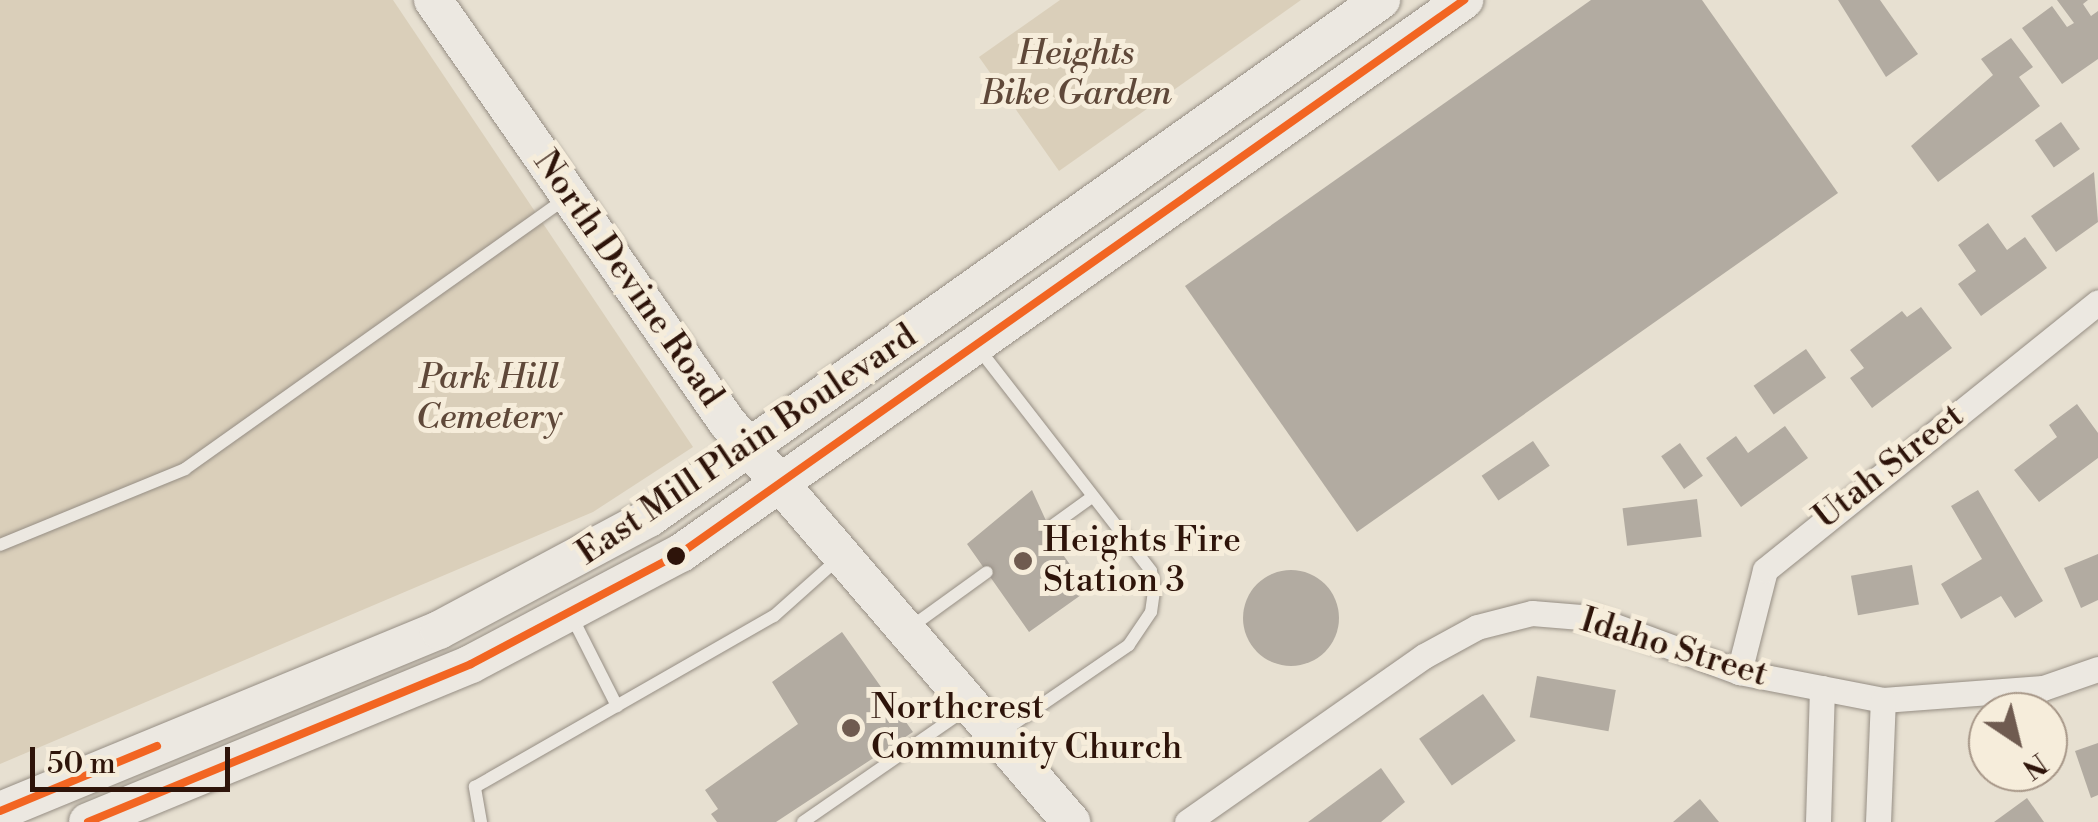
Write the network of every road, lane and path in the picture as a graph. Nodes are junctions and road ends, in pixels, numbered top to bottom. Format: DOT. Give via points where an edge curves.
graph roads {
  1 [pos="433,0"];
  2 [pos="1381,0"];
  3 [pos="1424,0"];
  4 [pos="1464,0"];
  5 [pos="1213,120"];
  6 [pos="1282,129"];
  7 [pos="570,195"];
  8 [pos="2098,302"];
  9 [pos="1020,316"];
  10 [pos="978,346"];
  11 [pos="750,452"];
  12 [pos="781,486"];
  13 [pos="1092,497"];
  14 [pos="1049,528"];
  15 [pos="0,545"];
  16 [pos="842,555"];
  17 [pos="987,572"];
  18 [pos="571,615"];
  19 [pos="907,630"];
  20 [pos="2098,669"];
  21 [pos="1740,672"];
  22 [pos="1822,688"];
  23 [pos="1883,700"];
  24 [pos="971,705"];
  25 [pos="617,706"];
  26 [pos="997,735"];
  27 [pos="0,811"];
  28 [pos="88,822"];
  29 [pos="481,822"];
  30 [pos="803,822"];
  31 [pos="1071,822"];
  32 [pos="1187,822"];
  33 [pos="1818,822"];
  34 [pos="1878,822"];
  1 -- 7 [label="main road, North Devine Road"];
  2 -- 5 [label="main road, East Mill Plain Boulevard"];
  3 -- 6 [label="main road" via="1314,80"];
  4 -- 6 [label="main road, East Mill Plain Boulevard"];
  5 -- 9 [label="main road" via="1216,141 1208,155 1049,269"];
  5 -- 11 [label="main road, East Mill Plain Boulevard"];
  6 -- 9 [label="main road, East Mill Plain Boulevard"];
  7 -- 11 [label="main road, North Devine Road"];
  7 -- 15 [label="lane" via="185,468"];
  8 -- 21 [label="street, Utah Street" via="1765,570"];
  9 -- 10 [label="main road, East Mill Plain Boulevard"];
  10 -- 12 [label="main road, East Mill Plain Boulevard"];
  10 -- 13 [label="lane"];
  11 -- 12 [label="main road, North Devine Road"];
  11 -- 27 [label="main road, East Mill Plain Boulevard" via="650,518 439,630"];
  12 -- 16 [label="main road, North Devine Road"];
  12 -- 18 [label="main road, East Mill Plain Boulevard" via="682,553"];
  13 -- 14 [label="lane"];
  13 -- 26 [label="lane" via="1151,571 1151,612 1128,645"];
  16 -- 19 [label="main road, North Devine Road"];
  16 -- 25 [label="lane" via="774,616"];
  17 -- 19 [label="lane"];
  18 -- 25 [label="lane"];
  18 -- 28 [label="main road, East Mill Plain Boulevard" via="471,664"];
  19 -- 24 [label="main road, North Devine Road"];
  20 -- 23 [label="street, Idaho Street" via="2044,688"];
  21 -- 22 [label="street, Idaho Street"];
  21 -- 32 [label="street, Idaho Street" via="1593,618 1532,614 1477,628 1424,656"];
  22 -- 23 [label="street, Idaho Street"];
  22 -- 33 [label="street"];
  23 -- 34 [label="street"];
  24 -- 26 [label="main road, North Devine Road"];
  24 -- 30 [label="lane"];
  25 -- 29 [label="lane" via="475,787"];
  26 -- 31 [label="main road, North Devine Road"];
}
